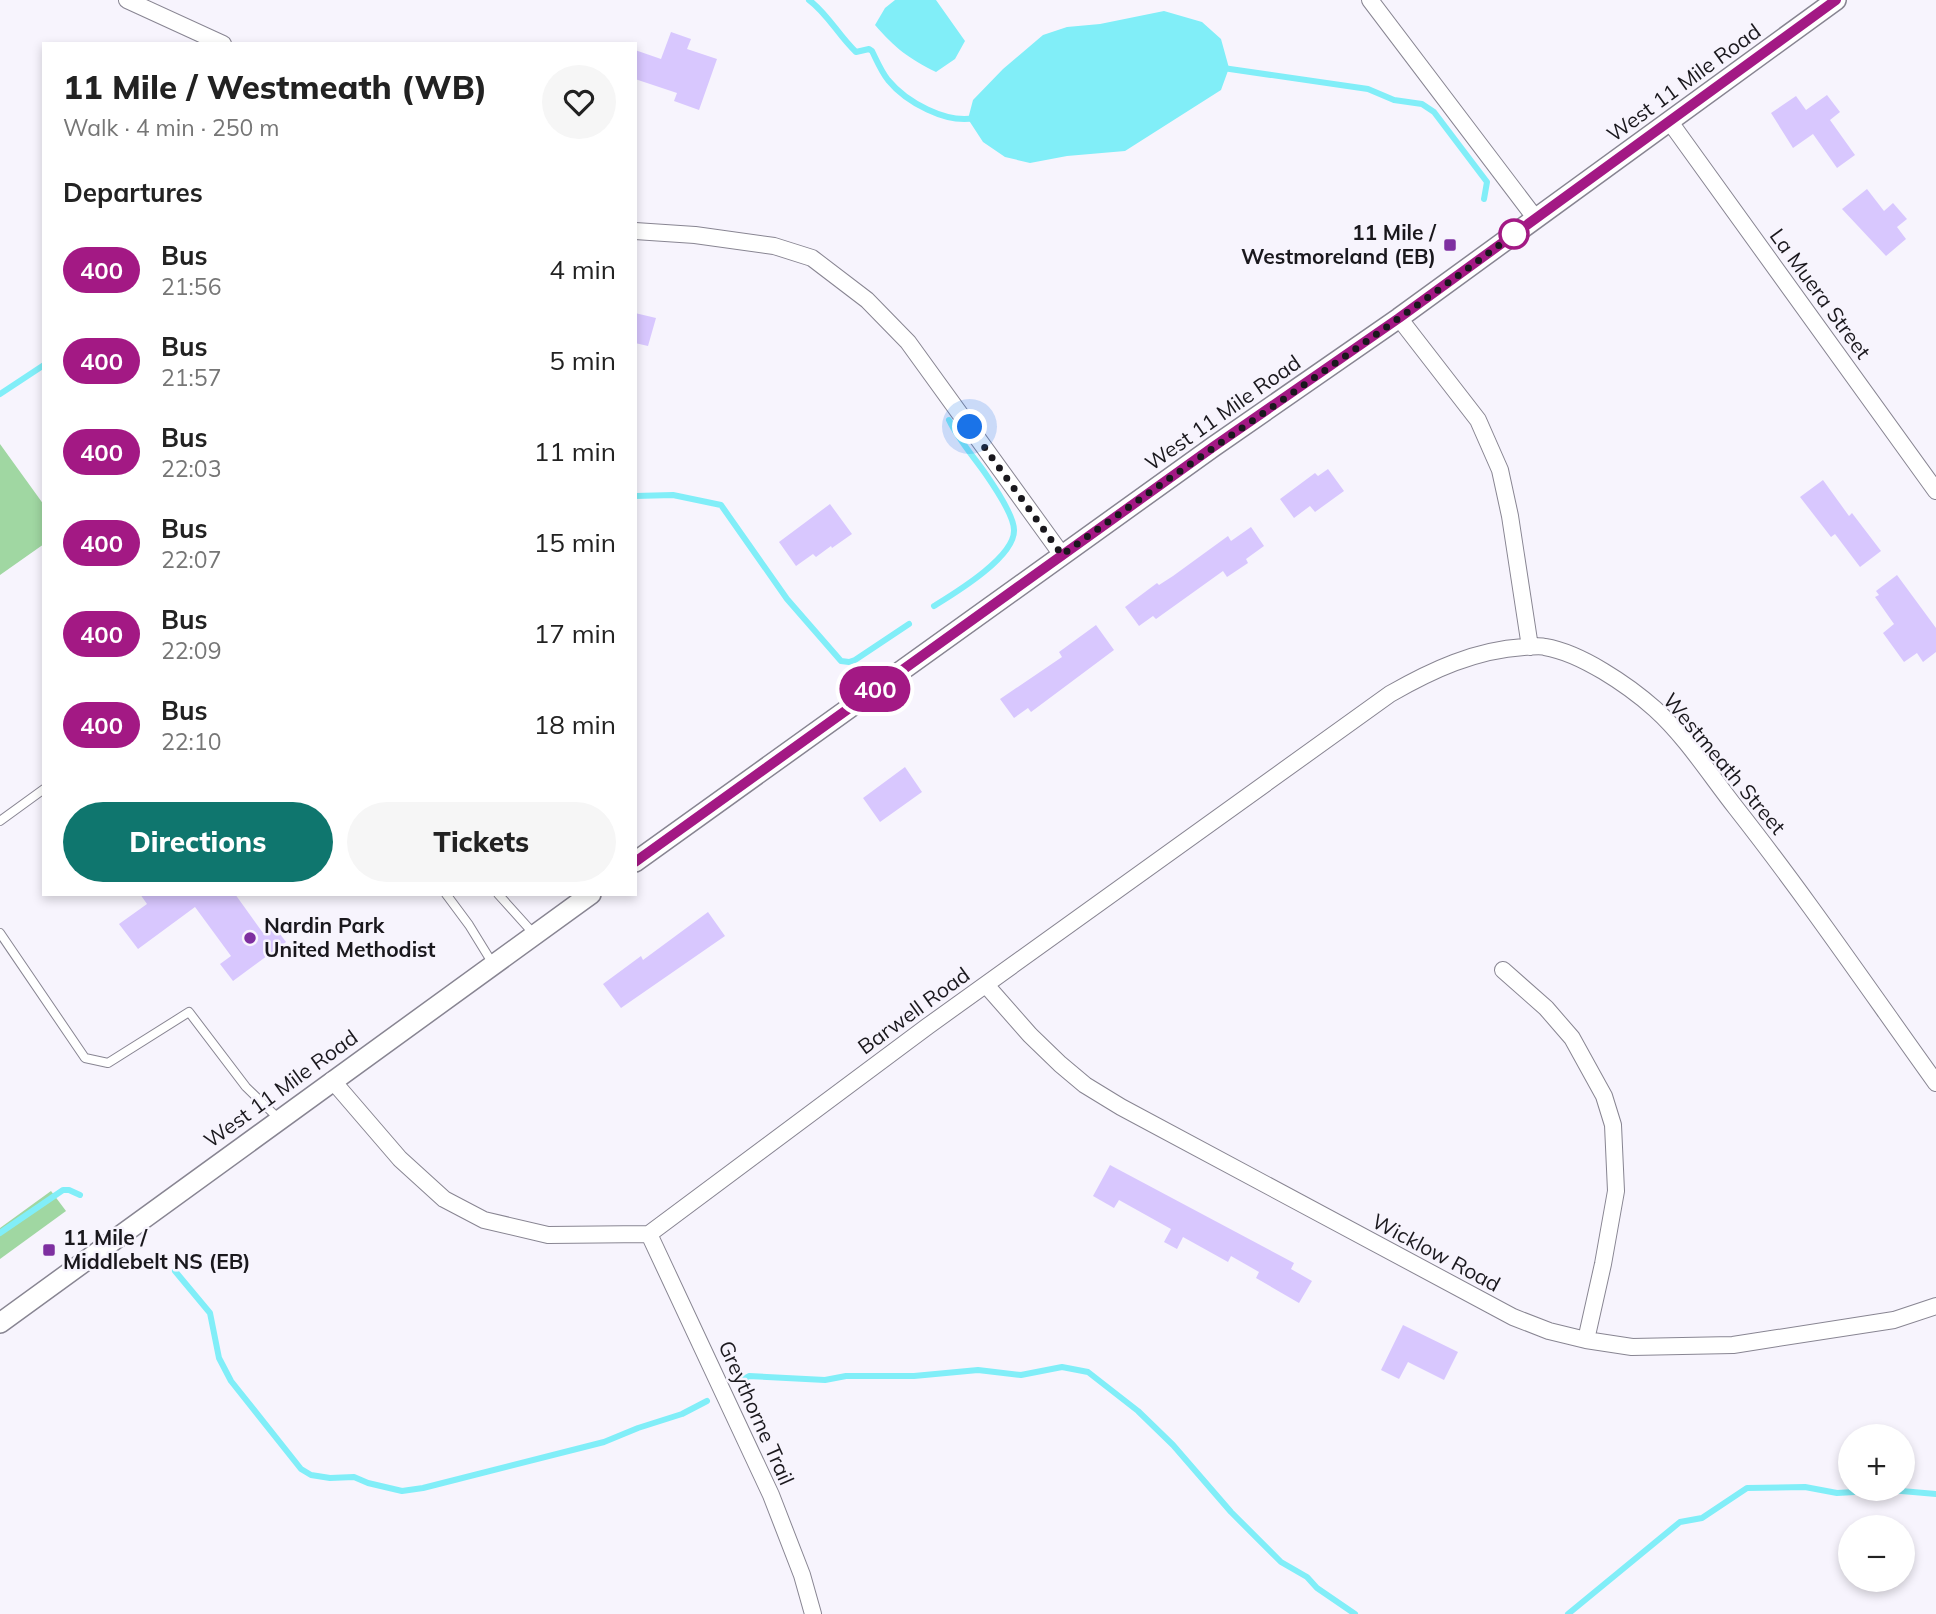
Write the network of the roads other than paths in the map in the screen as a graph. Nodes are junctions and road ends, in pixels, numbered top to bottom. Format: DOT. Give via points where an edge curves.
graph roads {
  1 [pos="127,0"];
  2 [pos="1370,0"];
  3 [pos="1836,0"];
  4 [pos="219,42"];
  5 [pos="1670,122"];
  6 [pos="1536,219"];
  7 [pos="637,231"];
  8 [pos="1399,318"];
  9 [pos="1936,491"];
  10 [pos="1062,555"];
  11 [pos="1530,647"];
  12 [pos="42,790"];
  13 [pos="0,821"];
  14 [pos="637,861"];
  15 [pos="447,896"];
  16 [pos="500,896"];
  17 [pos="588,896"];
  18 [pos="0,933"];
  19 [pos="534,934"];
  20 [pos="493,964"];
  21 [pos="1503,970"];
  22 [pos="986,985"];
  23 [pos="332,1080"];
  24 [pos="1936,1083"];
  25 [pos="279,1119"];
  26 [pos="649,1234"];
  27 [pos="1936,1306"];
  28 [pos="0,1323"];
  29 [pos="1586,1340"];
  30 [pos="813,1614"];
  1 -- 4 [label="street"];
  2 -- 6 [label="street"];
  3 -- 5 [label="street, West 11 Mile Road"];
  5 -- 6 [label="street, West 11 Mile Road"];
  5 -- 9 [label="street, La Muera Street"];
  6 -- 8 [label="street, West 11 Mile Road"];
  7 -- 10 [label="street" via="774,246 812,258 867,300 908,342"];
  8 -- 10 [label="street, West 11 Mile Road"];
  8 -- 11 [label="street" via="1478,420 1500,471"];
  10 -- 14 [label="street, West 11 Mile Road"];
  11 -- 22 [label="street, Barwell Road" via="1499,648 1464,659 1430,671 1390,694"];
  11 -- 24 [label="street, Westmeath Street" via="1545,646 1588,663 1657,710 1766,846"];
  12 -- 13 [label="lane"];
  15 -- 20 [label="lane"];
  16 -- 19 [label="lane"];
  17 -- 19 [label="street, West 11 Mile Road"];
  18 -- 25 [label="lane" via="85,1058 108,1063 188,1012 246,1087"];
  19 -- 20 [label="street, West 11 Mile Road"];
  20 -- 23 [label="street, West 11 Mile Road"];
  21 -- 29 [label="street" via="1572,1038 1604,1096 1613,1125 1616,1191"];
  22 -- 26 [label="street, Barwell Road"];
  22 -- 29 [label="street, Wicklow Road" via="1060,1064 1121,1107 1513,1317"];
  23 -- 25 [label="street, West 11 Mile Road"];
  23 -- 26 [label="street" via="400,1159 444,1199 484,1220 548,1235"];
  25 -- 28 [label="street, West 11 Mile Road"];
  26 -- 30 [label="street, Greythorne Trail" via="771,1495"];
  27 -- 29 [label="street, Wicklow Road" via="1894,1320 1733,1345 1632,1347"];
}
